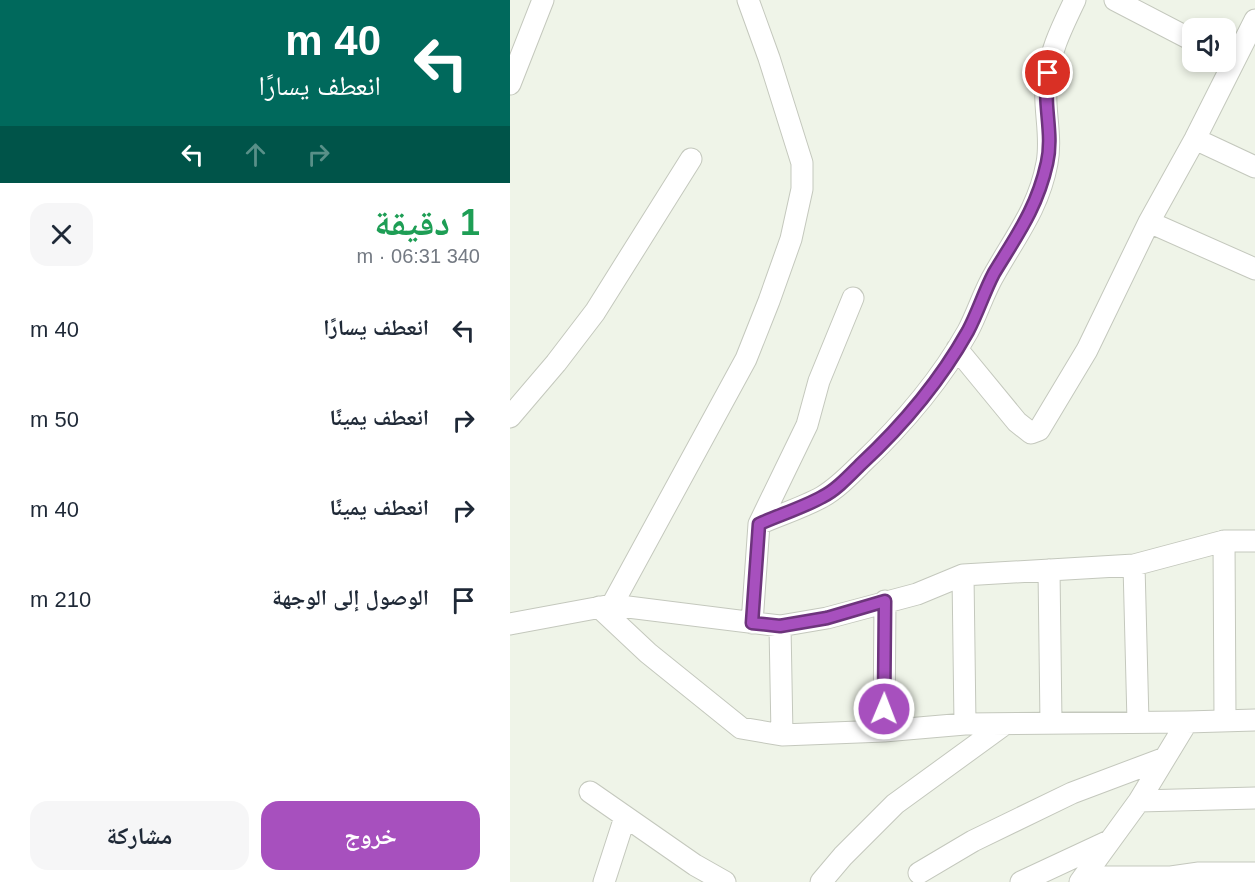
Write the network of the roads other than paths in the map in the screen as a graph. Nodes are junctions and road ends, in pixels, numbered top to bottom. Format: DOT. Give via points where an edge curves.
graph roads {
  1 [pos="543,0"];
  2 [pos="748,0"];
  3 [pos="1075,0"];
  4 [pos="1116,0"];
  5 [pos="1255,20"];
  6 [pos="1182,35"];
  7 [pos="1236,50"];
  8 [pos="1225,72"];
  9 [pos="510,84"];
  10 [pos="1195,139"];
  11 [pos="691,159"];
  12 [pos="1255,167"];
  13 [pos="1149,222"];
  14 [pos="1255,269"];
  15 [pos="853,298"];
  16 [pos="957,349"];
  17 [pos="510,417"];
  18 [pos="759,524"];
  19 [pos="1224,541"];
  20 [pos="1255,541"];
  21 [pos="1134,565"];
  22 [pos="1049,570"];
  23 [pos="963,575"];
  24 [pos="885,601"];
  25 [pos="606,606"];
  26 [pos="752,623"];
  27 [pos="510,624"];
  28 [pos="780,626"];
  29 [pos="1225,719"];
  30 [pos="1255,720"];
  31 [pos="1138,722"];
  32 [pos="1187,722"];
  33 [pos="1051,723"];
  34 [pos="965,724"];
  35 [pos="1005,724"];
  36 [pos="884,731"];
  37 [pos="782,735"];
  38 [pos="1165,758"];
  39 [pos="590,792"];
  40 [pos="1255,798"];
  41 [pos="1139,801"];
  42 [pos="626,817"];
  43 [pos="1110,841"];
  44 [pos="919,873"];
  45 [pos="1255,873"];
  46 [pos="1196,878"];
  47 [pos="1082,879"];
  48 [pos="604,882"];
  49 [pos="725,882"];
  50 [pos="821,882"];
  51 [pos="1021,882"];
  1 -- 9 [label="street"];
  2 -- 25 [label="street" via="802,164 802,189 791,239 746,359"];
  3 -- 16 [label="street" via="1050,59 1045,86 1048,161 1041,186 1030,214 993,275"];
  4 -- 6 [label="street"];
  5 -- 7 [label="street"];
  8 -- 10 [label="street"];
  10 -- 12 [label="street"];
  10 -- 13 [label="street"];
  11 -- 17 [label="street" via="595,312"];
  13 -- 14 [label="street"];
  13 -- 16 [label="street" via="1087,350 1039,430 1031,433 1017,422"];
  15 -- 18 [label="street" via="819,381 807,425"];
  16 -- 18 [label="street" via="915,407 842,483 822,497"];
  18 -- 26 [label="street"];
  19 -- 20 [label="street"];
  19 -- 21 [label="street"];
  19 -- 29 [label="street"];
  21 -- 22 [label="street"];
  21 -- 31 [label="street"];
  22 -- 23 [label="street"];
  22 -- 33 [label="street"];
  23 -- 24 [label="street" via="917,594"];
  23 -- 34 [label="street"];
  24 -- 28 [label="street" via="827,618"];
  24 -- 36 [label="street"];
  25 -- 26 [label="street"];
  25 -- 27 [label="street"];
  25 -- 37 [label="street" via="648,653 741,728"];
  26 -- 28 [label="street"];
  28 -- 37 [label="street"];
  29 -- 30 [label="street"];
  29 -- 32 [label="street"];
  31 -- 32 [label="street"];
  31 -- 33 [label="street"];
  32 -- 38 [label="street"];
  33 -- 35 [label="street"];
  34 -- 35 [label="street"];
  34 -- 36 [label="street"];
  35 -- 50 [label="street" via="895,804"];
  36 -- 37 [label="street"];
  38 -- 41 [label="street"];
  38 -- 44 [label="street" via="1072,793 973,841"];
  39 -- 42 [label="street"];
  40 -- 41 [label="street"];
  41 -- 43 [label="street"];
  42 -- 48 [label="street"];
  42 -- 49 [label="street"];
  43 -- 47 [label="street"];
  43 -- 51 [label="street"];
  45 -- 46 [label="street"];
  46 -- 47 [label="street"];
}
